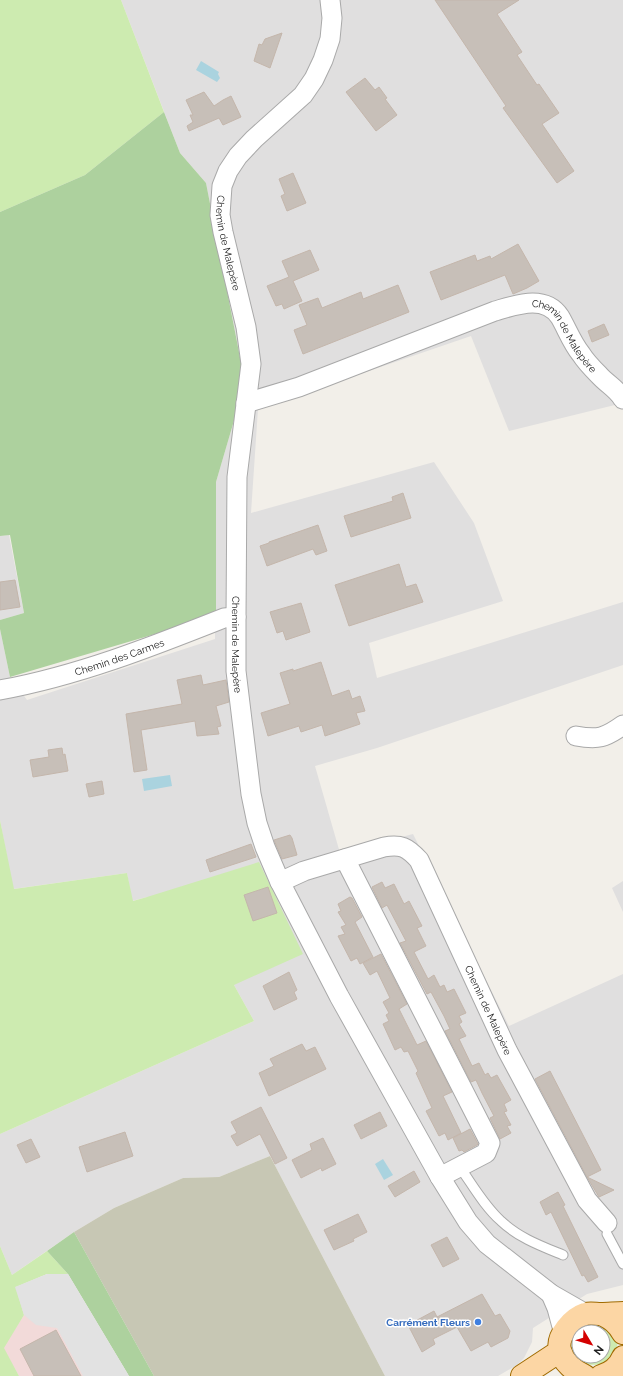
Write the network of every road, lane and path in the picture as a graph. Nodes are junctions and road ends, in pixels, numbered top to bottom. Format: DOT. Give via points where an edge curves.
graph roads {
  1 [pos="330,0"];
  2 [pos="623,399"];
  3 [pos="246,403"];
  4 [pos="236,617"];
  5 [pos="0,690"];
  6 [pos="623,725"];
  7 [pos="576,736"];
  8 [pos="346,859"];
  9 [pos="280,882"];
  10 [pos="459,1166"];
  11 [pos="440,1177"];
  12 [pos="607,1229"];
  13 [pos="563,1255"];
  14 [pos="623,1264"];
  15 [pos="551,1294"];
  16 [pos="623,1313"];
  17 [pos="594,1314"];
  18 [pos="623,1333"];
  19 [pos="562,1342"];
  20 [pos="623,1356"];
  21 [pos="578,1375"];
  22 [pos="522,1376"];
  23 [pos="601,1376"];
  1 -- 3 [label="street, Chemin de Malepère" via="330,39 314,79 303,95 238,156 222,186 220,215 250,352"];
  2 -- 3 [label="street, Chemin de Malepère" via="580,354 558,315 549,306 539,303 520,304 495,311 298,387"];
  3 -- 4 [label="street, Chemin de Malepère" via="237,477"];
  4 -- 5 [label="street, Chemin des Carmes" via="224,618 137,652 70,673"];
  4 -- 9 [label="street, Chemin de Malepère" via="236,671 251,794 257,823"];
  6 -- 7 [label="street" via="602,737 592,739"];
  8 -- 9 [label="street, Chemin de Malepère" via="304,871"];
  8 -- 10 [label="street" via="490,1143 486,1153"];
  8 -- 12 [label="street, Chemin de Malepère" via="384,847 396,846 412,851 419,860 507,1050 587,1200"];
  9 -- 11 [label="street, Chemin de Malepère" via="339,996"];
  10 -- 11 [label="street"];
  10 -- 13 [label="lane" via="501,1221 527,1240"];
  11 -- 15 [label="street, Chemin de Malepère" via="468,1222 487,1244"];
  12 -- 14 [label="lane"];
  15 -- 17 [label="street, Chemin de Malepère"];
  15 -- 19 [label="street" via="557,1308"];
  16 -- 17 [label="main road"];
  17 -- 18 [label="main road" via="610,1318"];
  17 -- 19 [label="main road" via="577,1318 569,1325"];
  19 -- 21 [label="main road" via="566,1363"];
  19 -- 22 [label="main road"];
  20 -- 23 [label="main road" via="615,1369"];
}
